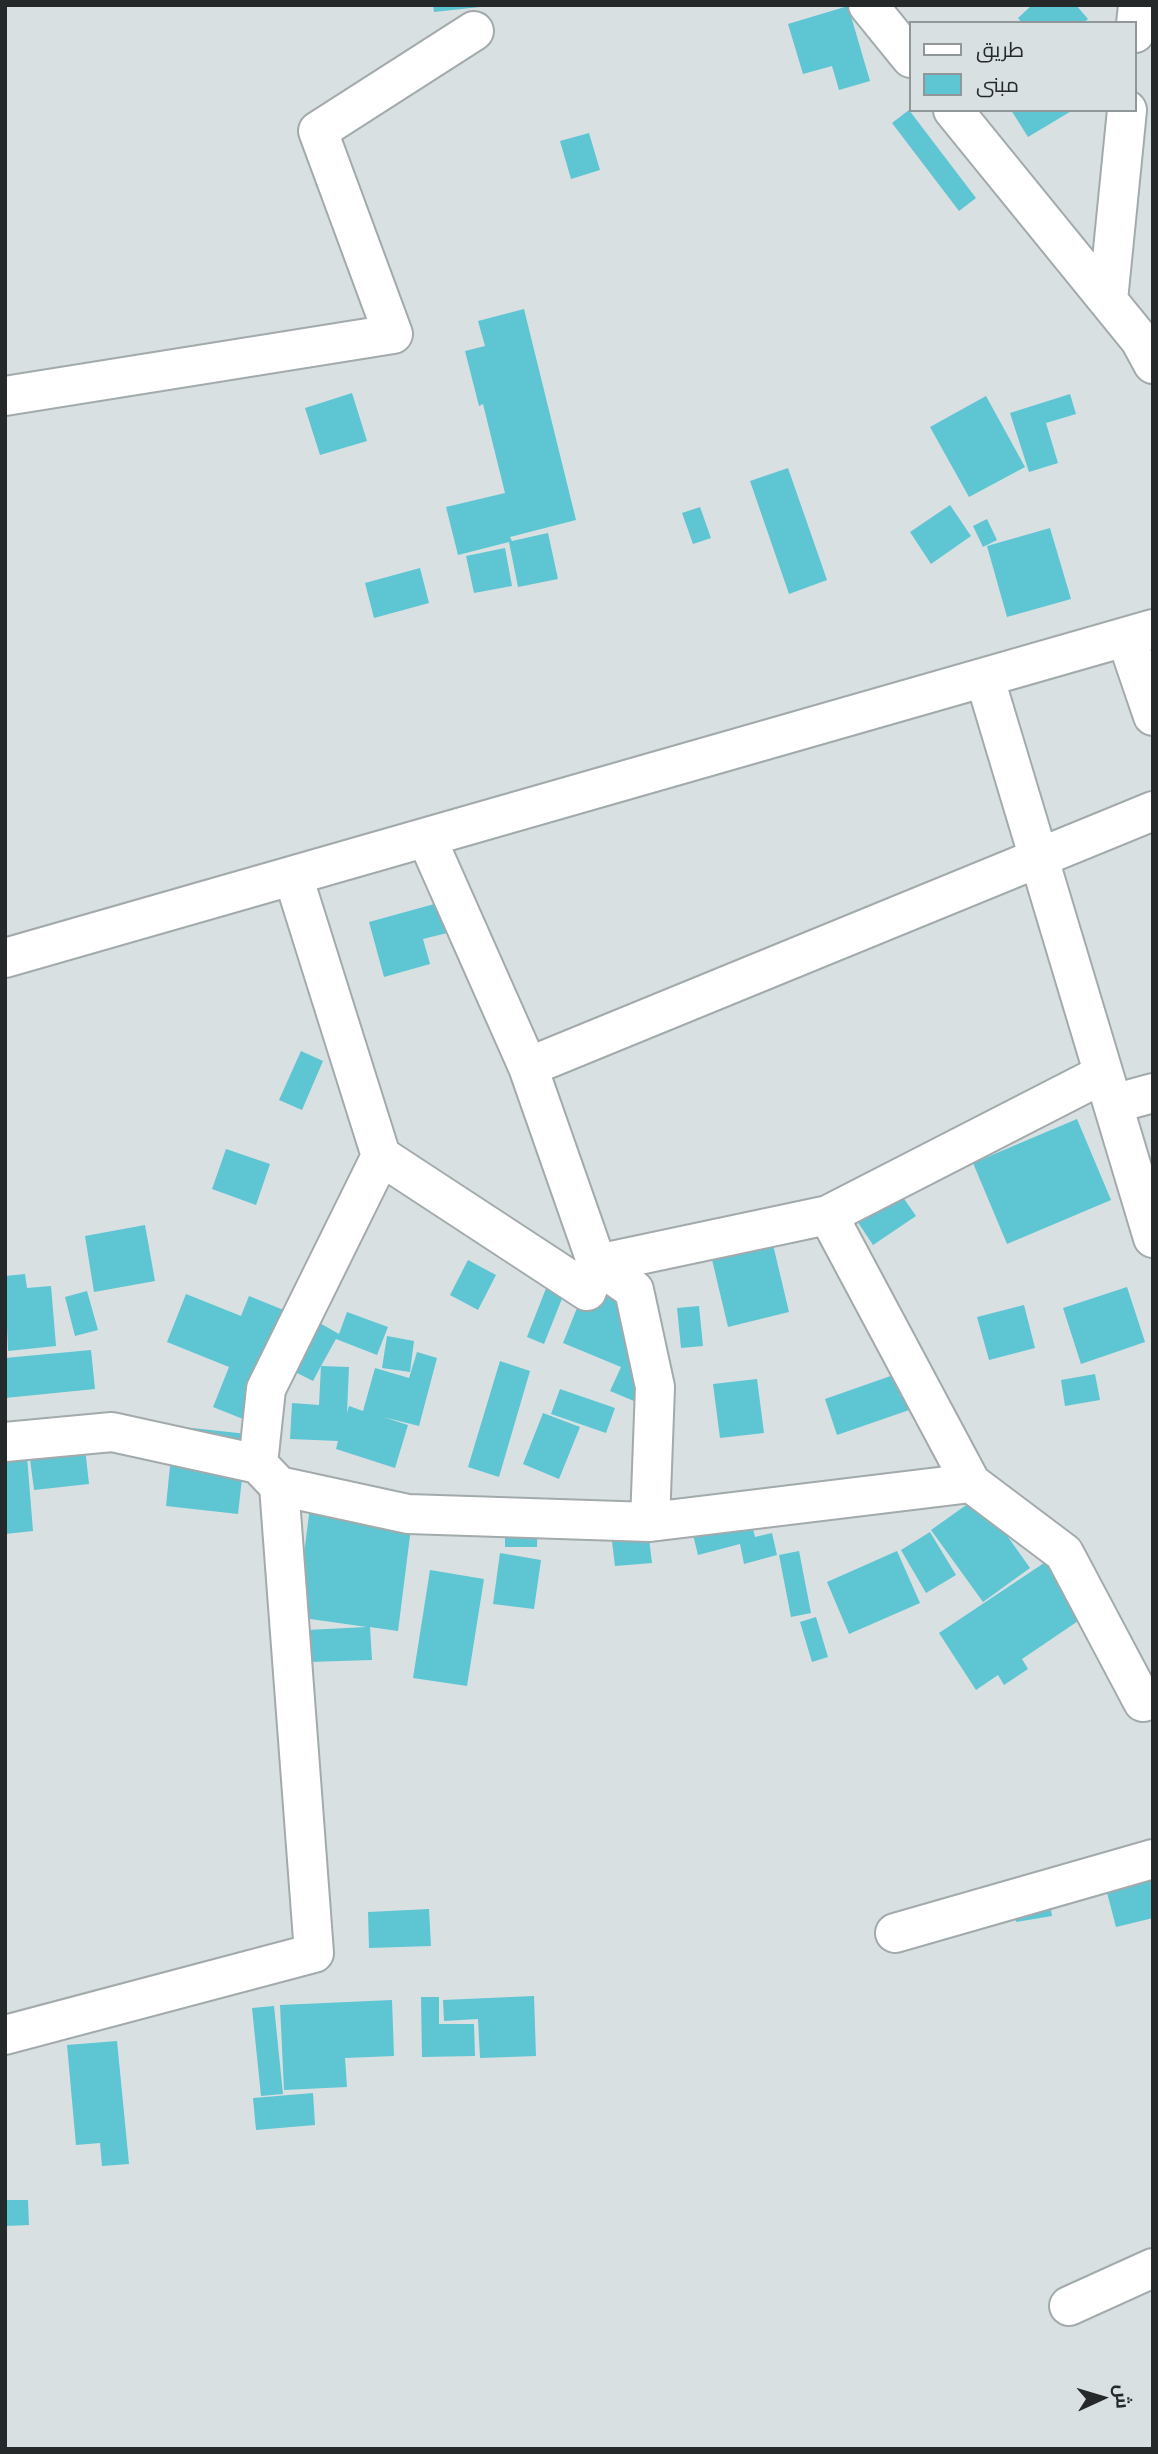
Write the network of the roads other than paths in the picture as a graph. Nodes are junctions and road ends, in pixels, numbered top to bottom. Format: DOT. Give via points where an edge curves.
graph roads {
  1 [pos="868,5"];
  2 [pos="474,31"];
  3 [pos="909,56"];
  4 [pos="955,112"];
  5 [pos="1127,112"];
  6 [pos="1108,300"];
  7 [pos="1153,364"];
  8 [pos="5,396"];
  9 [pos="1140,633"];
  10 [pos="985,678"];
  11 [pos="1153,716"];
  12 [pos="1153,811"];
  13 [pos="427,839"];
  14 [pos="1038,857"];
  15 [pos="293,876"];
  16 [pos="5,958"];
  17 [pos="528,1067"];
  18 [pos="1108,1089"];
  19 [pos="1153,1093"];
  20 [pos="381,1156"];
  21 [pos="828,1215"];
  22 [pos="1153,1238"];
  23 [pos="597,1264"];
  24 [pos="5,1442"];
  25 [pos="269,1475"];
  26 [pos="971,1483"];
  27 [pos="650,1522"];
  28 [pos="1153,1698"];
  29 [pos="1153,1858"];
  30 [pos="895,1933"];
  31 [pos="5,2035"];
  32 [pos="1153,2268"];
  33 [pos="1069,2306"];
  1 -- 3 [label="street"];
  2 -- 8 [label="street" via="318,131 393,334"];
  4 -- 6 [label="street"];
  5 -- 6 [label="street"];
  6 -- 7 [label="street"];
  9 -- 10 [label="street"];
  9 -- 11 [label="street"];
  10 -- 13 [label="street"];
  10 -- 14 [label="street"];
  12 -- 14 [label="street"];
  13 -- 15 [label="street"];
  13 -- 17 [label="street"];
  14 -- 17 [label="street"];
  14 -- 18 [label="street"];
  15 -- 16 [label="street"];
  15 -- 20 [label="street"];
  17 -- 23 [label="street"];
  18 -- 19 [label="street"];
  18 -- 21 [label="street"];
  18 -- 22 [label="street"];
  20 -- 23 [label="street" via="587,1291"];
  20 -- 25 [label="street" via="266,1389"];
  21 -- 23 [label="street"];
  21 -- 26 [label="street"];
  23 -- 27 [label="street" via="634,1290 655,1387"];
  24 -- 25 [label="street" via="112,1432"];
  25 -- 27 [label="street" via="408,1514"];
  25 -- 31 [label="street" via="314,1953"];
  26 -- 27 [label="street"];
  26 -- 28 [label="street" via="1064,1553 1143,1702"];
  29 -- 30 [label="street"];
  32 -- 33 [label="street"];
}
